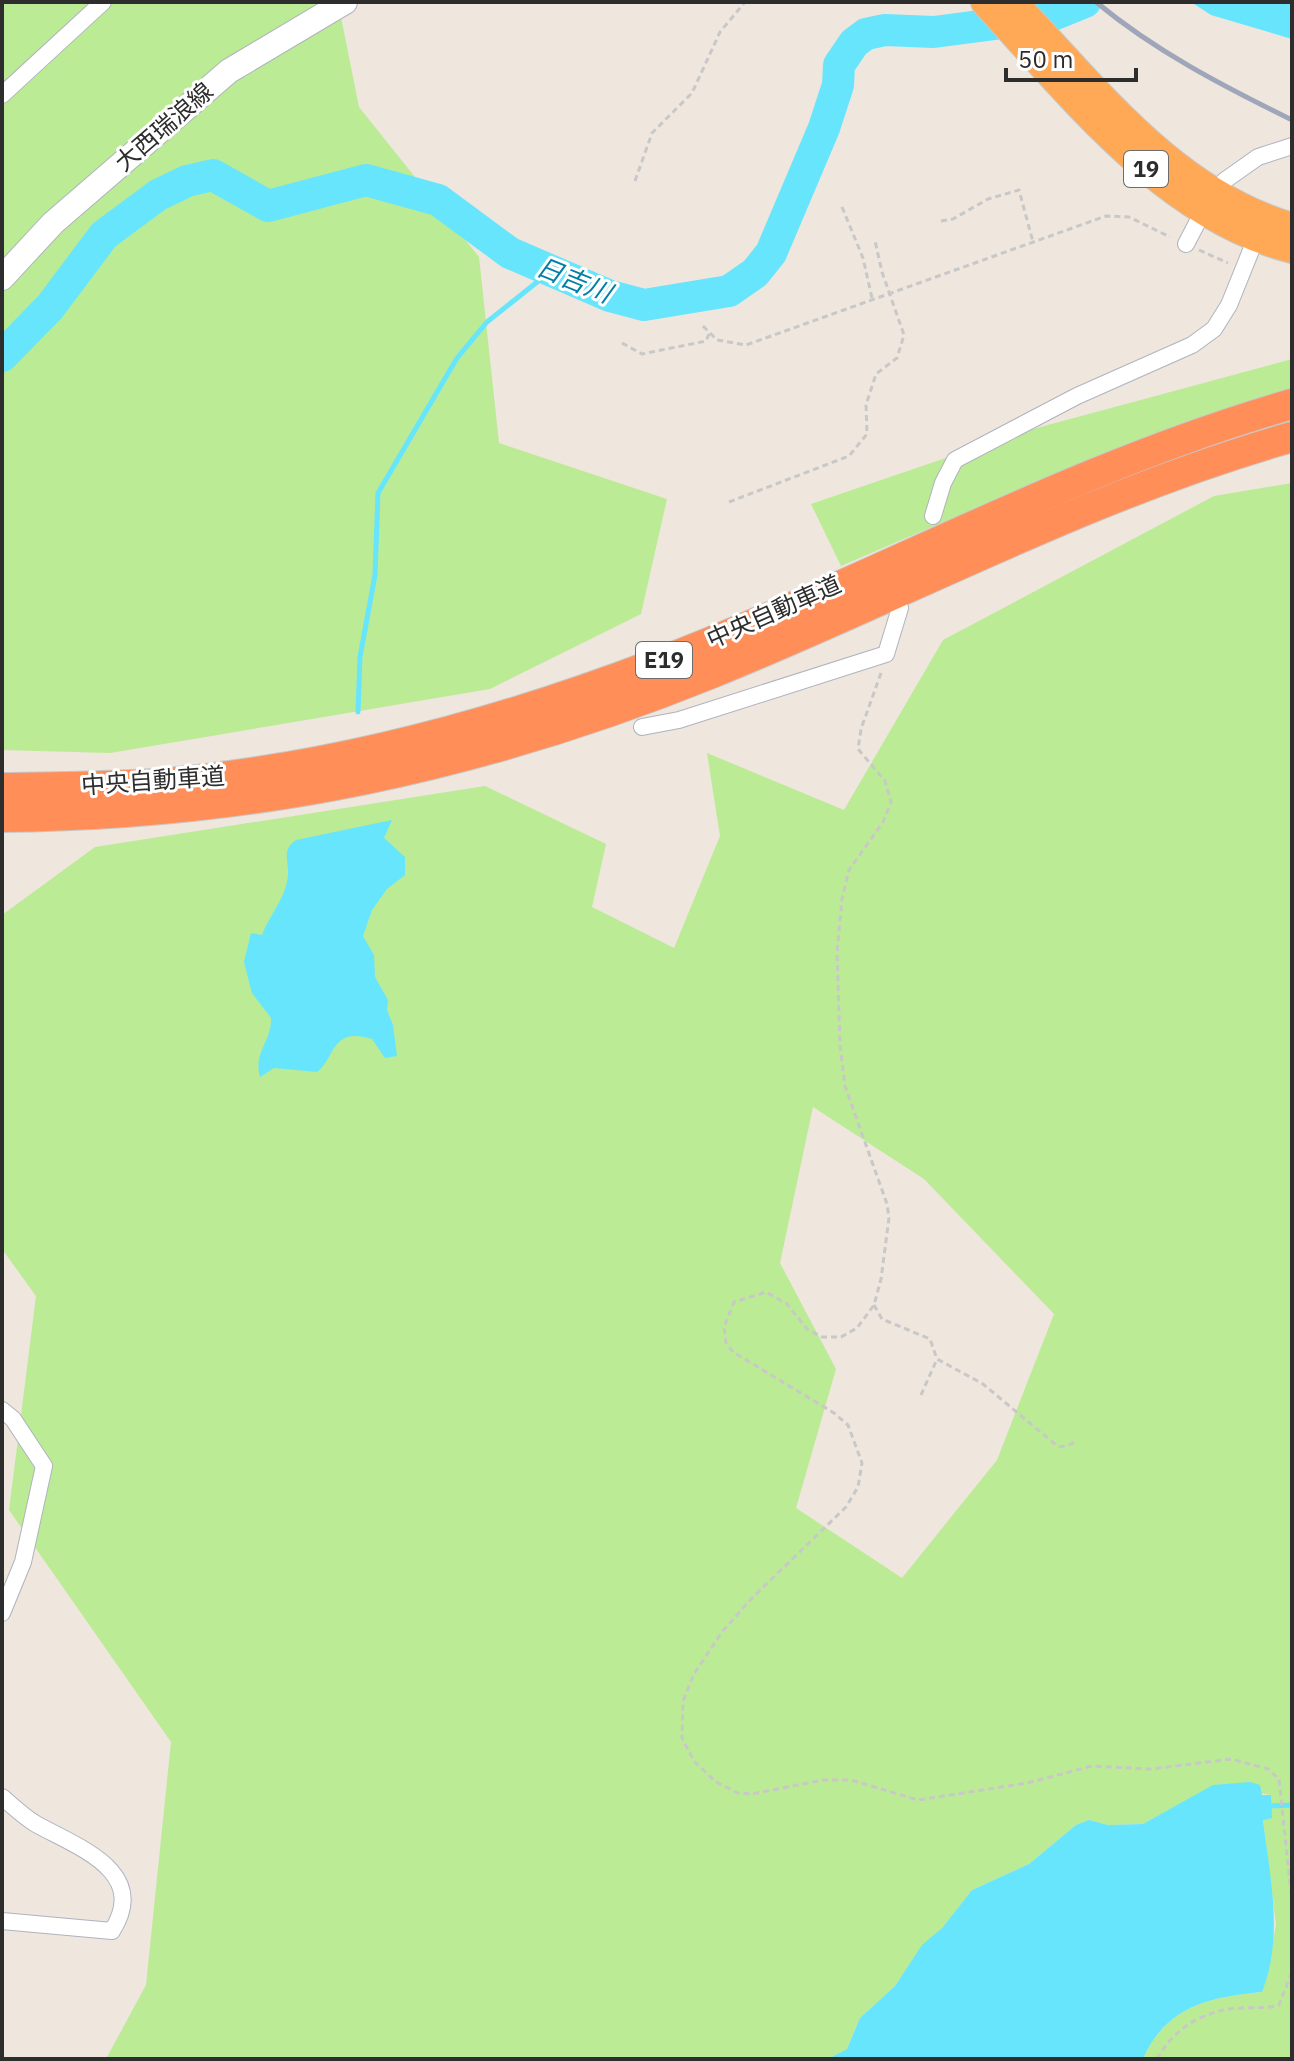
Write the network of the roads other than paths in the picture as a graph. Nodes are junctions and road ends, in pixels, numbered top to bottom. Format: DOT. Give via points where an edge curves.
graph roads {
  1 [pos="103,2"];
  2 [pos="345,2"];
  3 [pos="1000,3"];
  4 [pos="1040,44"];
  5 [pos="2,95"];
  6 [pos="1292,146"];
  7 [pos="1224,181"];
  8 [pos="1197,223"];
  9 [pos="1292,227"];
  10 [pos="1256,238"];
  11 [pos="1186,244"];
  12 [pos="1292,249"];
  13 [pos="2,278"];
  14 [pos="1292,404"];
  15 [pos="1292,437"];
  16 [pos="933,516"];
  17 [pos="900,608"];
  18 [pos="642,727"];
  19 [pos="2,788"];
  20 [pos="2,817"];
  21 [pos="2,1410"];
  22 [pos="2,1613"];
  23 [pos="2,1797"];
  24 [pos="2,1921"];
  1 -- 5 [label="street"];
  2 -- 13 [label="main road, 大西瑞浪線" via="229,71 53,223"];
  3 -- 4 [label="highway, 19"];
  4 -- 9 [label="highway, 19" via="1189,177 1244,210"];
  4 -- 10 [label="highway, 19" via="1140,164 1203,212"];
  6 -- 7 [label="street" via="1258,157"];
  8 -- 11 [label="street"];
  10 -- 12 [label="highway, 19"];
  10 -- 16 [label="street" via="1214,329 1192,345 1077,396 955,460"];
  14 -- 19 [label="highway, 中央自動車道 / E19" via="1139,453 655,664 509,714 388,747 211,779"];
  15 -- 20 [label="highway, 中央自動車道 / E19" via="1150,484 712,673 456,760 293,795 207,807"];
  17 -- 18 [label="street" via="886,654"];
  21 -- 22 [label="street" via="44,1466 23,1562"];
  23 -- 24 [label="street" via="32,1823 101,1861 120,1885 125,1904 112,1931"];
}
